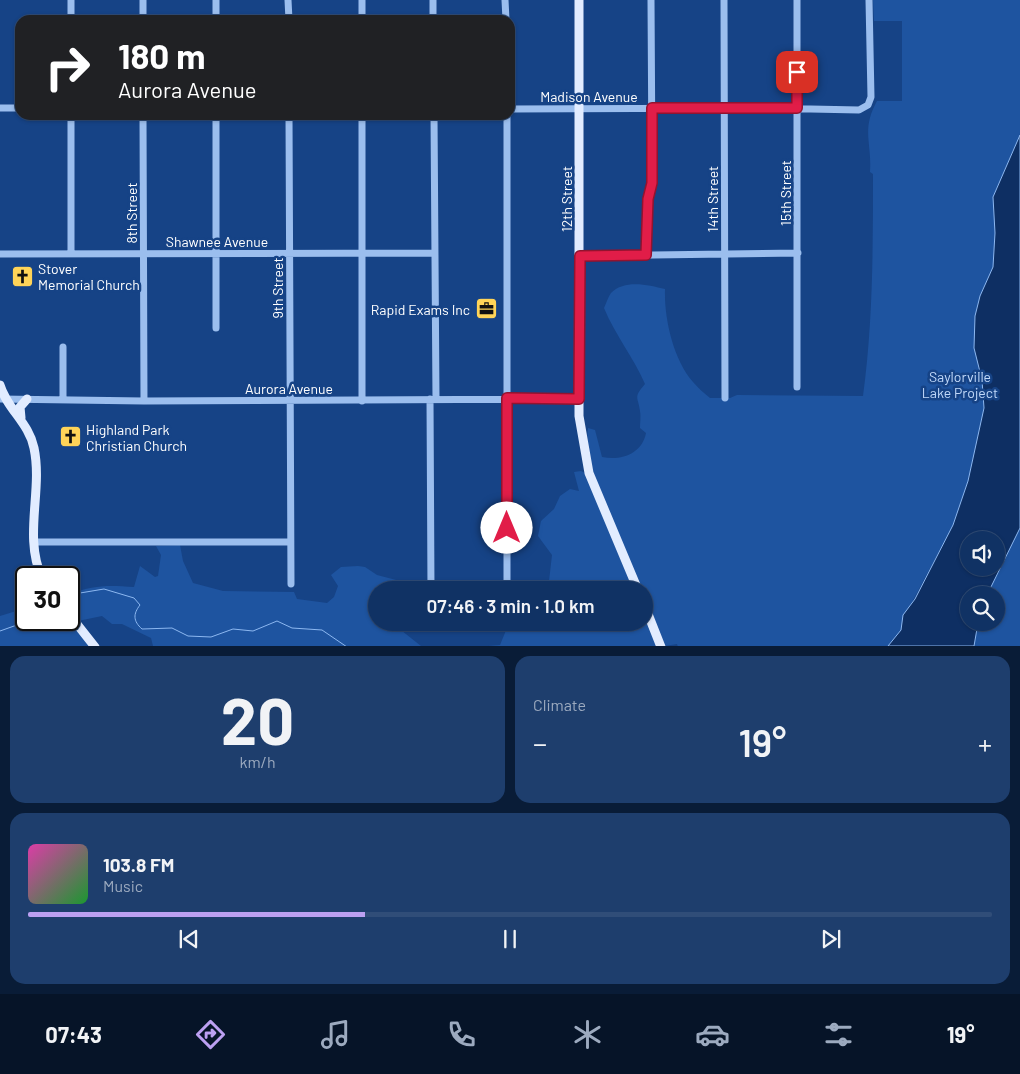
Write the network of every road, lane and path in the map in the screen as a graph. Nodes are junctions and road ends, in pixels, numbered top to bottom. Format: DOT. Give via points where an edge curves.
graph roads {
  1 [pos="71,0"];
  2 [pos="143,0"];
  3 [pos="216,0"];
  4 [pos="288,0"];
  5 [pos="362,0"];
  6 [pos="433,0"];
  7 [pos="506,0"];
  8 [pos="578,0"];
  9 [pos="651,0"];
  10 [pos="724,0"];
  11 [pos="797,0"];
  12 [pos="869,0"];
  13 [pos="71,15"];
  14 [pos="144,15"];
  15 [pos="216,15"];
  16 [pos="288,15"];
  17 [pos="362,15"];
  18 [pos="433,15"];
  19 [pos="506,15"];
  20 [pos="0,108"];
  21 [pos="15,108"];
  22 [pos="579,108"];
  23 [pos="652,108"];
  24 [pos="724,108"];
  25 [pos="797,108"];
  26 [pos="515,109"];
  27 [pos="71,120"];
  28 [pos="144,120"];
  29 [pos="216,120"];
  30 [pos="289,120"];
  31 [pos="362,120"];
  32 [pos="434,120"];
  33 [pos="507,120"];
  34 [pos="217,253"];
  35 [pos="362,253"];
  36 [pos="435,253"];
  37 [pos="798,253"];
  38 [pos="0,254"];
  39 [pos="71,254"];
  40 [pos="144,254"];
  41 [pos="289,254"];
  42 [pos="724,254"];
  43 [pos="646,255"];
  44 [pos="580,256"];
  45 [pos="216,328"];
  46 [pos="63,347"];
  47 [pos="0,385"];
  48 [pos="797,387"];
  49 [pos="3,398"];
  50 [pos="507,398"];
  51 [pos="725,398"];
  52 [pos="27,399"];
  53 [pos="433,399"];
  54 [pos="579,399"];
  55 [pos="63,400"];
  56 [pos="144,401"];
  57 [pos="289,401"];
  58 [pos="362,401"];
  59 [pos="22,420"];
  60 [pos="34,542"];
  61 [pos="290,542"];
  62 [pos="38,566"];
  63 [pos="431,581"];
  64 [pos="507,581"];
  65 [pos="634,581"];
  66 [pos="292,584"];
  67 [pos="653,626"];
  68 [pos="80,628"];
  69 [pos="95,646"];
  70 [pos="661,646"];
  1 -- 13 [label="street"];
  2 -- 14 [label="street"];
  3 -- 15 [label="street"];
  4 -- 16 [label="street"];
  5 -- 17 [label="street"];
  6 -- 18 [label="street"];
  7 -- 19 [label="street"];
  8 -- 22 [label="main road, 12th Street"];
  9 -- 23 [label="street"];
  10 -- 24 [label="street, 14th Street"];
  11 -- 25 [label="street, 15th Street"];
  12 -- 25 [label="street, Madison Avenue" via="871,98 867,106 859,110"];
  20 -- 21 [label="street"];
  22 -- 23 [label="street, Madison Avenue"];
  22 -- 26 [label="street, Madison Avenue"];
  22 -- 44 [label="main road, 12th Street"];
  23 -- 24 [label="street, Madison Avenue"];
  23 -- 43 [label="street" via="652,183 646,216"];
  24 -- 25 [label="street, Madison Avenue"];
  24 -- 42 [label="street, 14th Street"];
  25 -- 37 [label="street, 15th Street"];
  27 -- 39 [label="street"];
  28 -- 40 [label="street, 8th Street"];
  29 -- 34 [label="street"];
  30 -- 41 [label="street, 9th Street"];
  31 -- 35 [label="street"];
  32 -- 36 [label="street"];
  33 -- 50 [label="street"];
  34 -- 40 [label="street, Shawnee Avenue"];
  34 -- 41 [label="street, Shawnee Avenue"];
  34 -- 45 [label="street"];
  35 -- 36 [label="street, Shawnee Avenue"];
  35 -- 41 [label="street, Shawnee Avenue"];
  35 -- 58 [label="street"];
  36 -- 53 [label="street"];
  37 -- 42 [label="street"];
  37 -- 48 [label="street, 15th Street"];
  38 -- 39 [label="street, Shawnee Avenue"];
  39 -- 40 [label="street, Shawnee Avenue"];
  40 -- 56 [label="street, 8th Street"];
  41 -- 57 [label="street, 9th Street"];
  42 -- 43 [label="street"];
  42 -- 51 [label="street, 14th Street"];
  43 -- 44 [label="street"];
  44 -- 54 [label="main road, 12th Street"];
  46 -- 55 [label="street"];
  47 -- 49 [label="main road"];
  49 -- 52 [label="street, Aurora Avenue"];
  49 -- 59 [label="main road"];
  50 -- 53 [label="street, Aurora Avenue"];
  50 -- 54 [label="street, Aurora Avenue"];
  50 -- 64 [label="street"];
  52 -- 55 [label="street, Aurora Avenue"];
  52 -- 59 [label="main road" via="20,407"];
  53 -- 58 [label="street, Aurora Avenue"];
  53 -- 63 [label="street"];
  54 -- 65 [label="main road, 12th Street" via="589,473"];
  55 -- 56 [label="street, Aurora Avenue"];
  56 -- 57 [label="street, Aurora Avenue"];
  57 -- 58 [label="street, Aurora Avenue"];
  57 -- 61 [label="street, 9th Street"];
  59 -- 60 [label="main road" via="31,435 35,452"];
  60 -- 61 [label="street"];
  60 -- 62 [label="main road"];
  61 -- 66 [label="street, 9th Street"];
  67 -- 70 [label="main road"];
  68 -- 69 [label="main road"];
}
